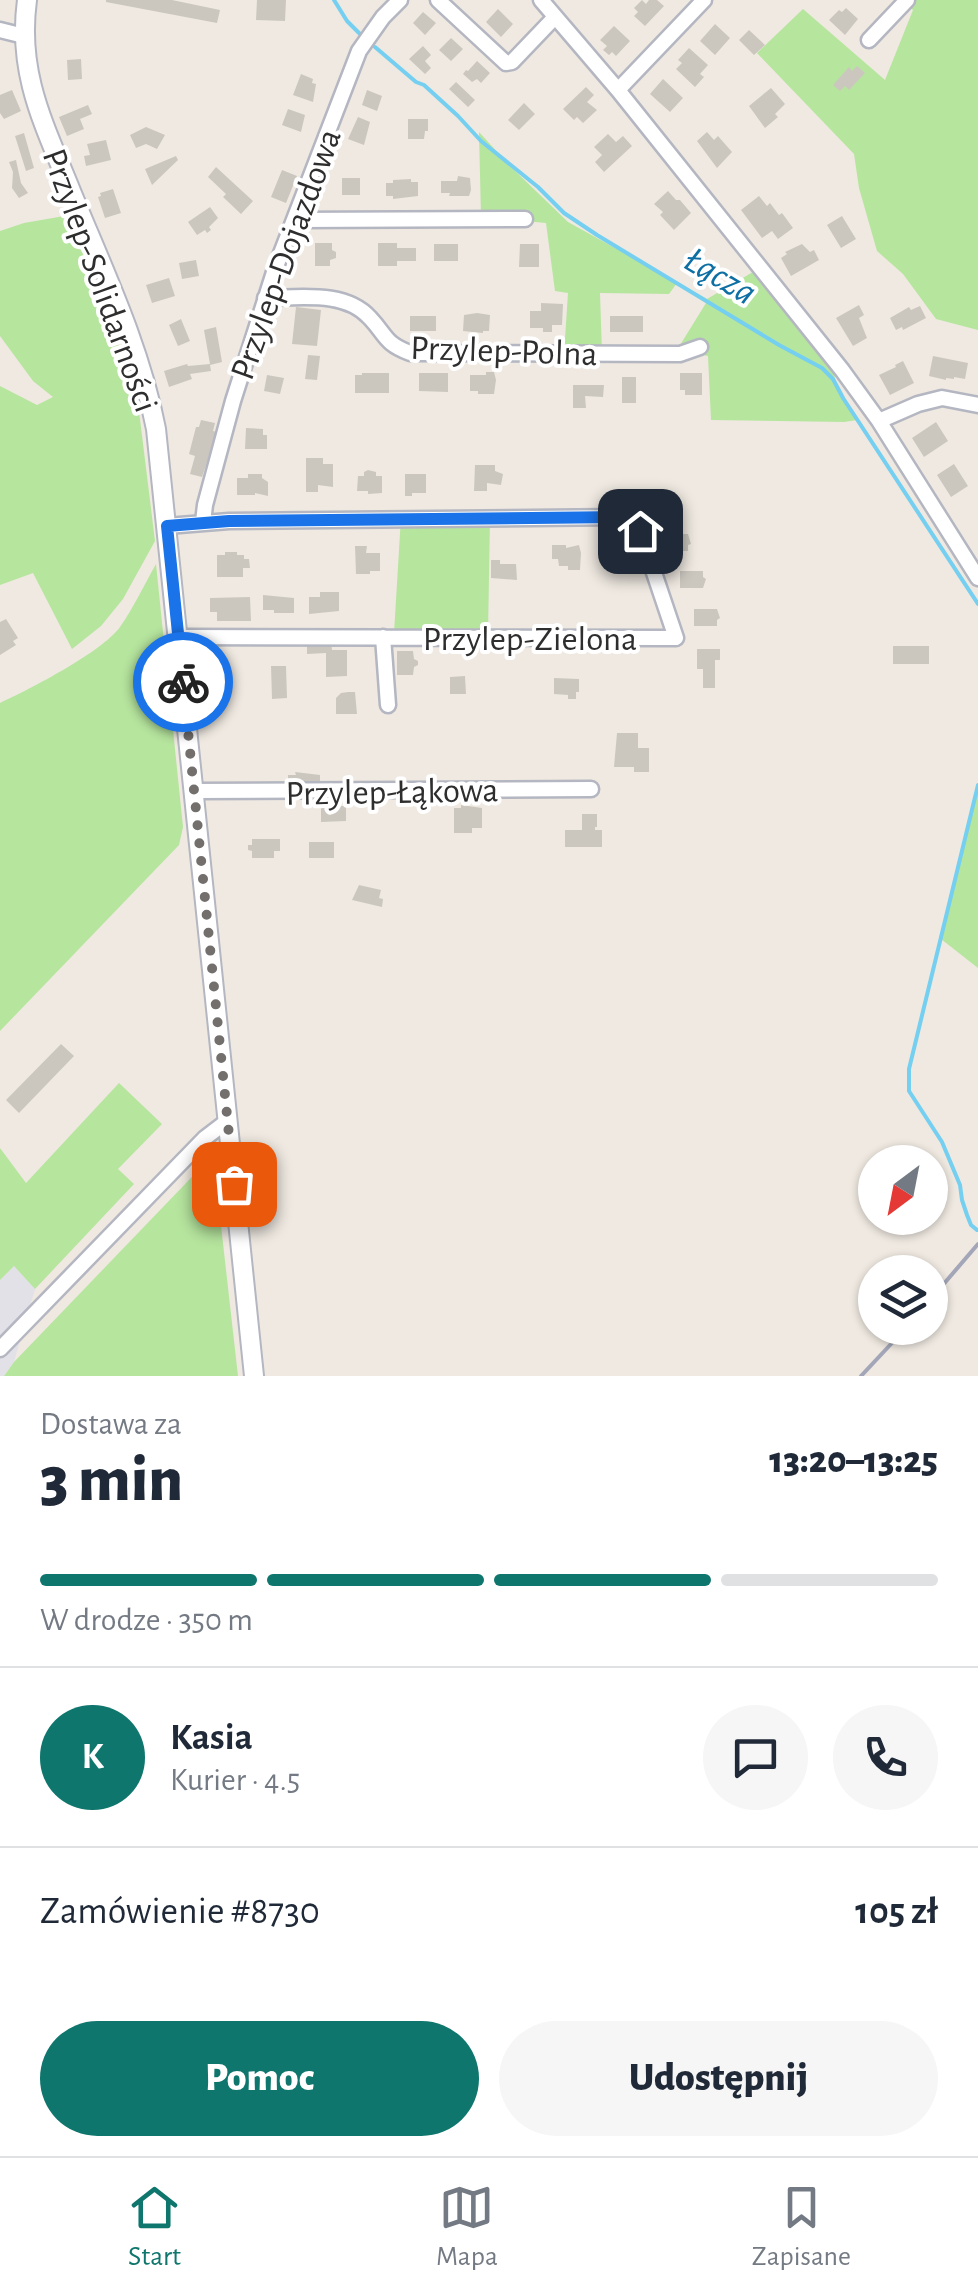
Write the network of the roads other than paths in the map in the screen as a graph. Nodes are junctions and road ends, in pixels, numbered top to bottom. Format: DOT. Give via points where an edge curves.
graph roads {
  1 [pos="27,0"];
  2 [pos="400,0"];
  3 [pos="438,0"];
  4 [pos="541,0"];
  5 [pos="704,0"];
  6 [pos="906,0"];
  7 [pos="555,18"];
  8 [pos="0,30"];
  9 [pos="24,36"];
  10 [pos="869,40"];
  11 [pos="618,90"];
  12 [pos="525,219"];
  13 [pos="295,220"];
  14 [pos="266,298"];
  15 [pos="700,347"];
  16 [pos="978,406"];
  17 [pos="879,421"];
  18 [pos="203,522"];
  19 [pos="167,526"];
  20 [pos="978,578"];
  21 [pos="178,637"];
  22 [pos="383,637"];
  23 [pos="388,705"];
  24 [pos="591,789"];
  25 [pos="194,792"];
  26 [pos="228,1123"];
  27 [pos="0,1349"];
  28 [pos="254,1376"];
  1 -- 9 [label="main road, Przylep-Solidarności"];
  2 -- 13 [label="street, Przylep-Dojazdowa" via="359,51"];
  3 -- 7 [label="street" via="506,63"];
  4 -- 7 [label="street"];
  5 -- 11 [label="street"];
  6 -- 10 [label="street"];
  7 -- 11 [label="street"];
  8 -- 9 [label="street"];
  9 -- 19 [label="main road, Przylep-Solidarności" via="34,96 143,374"];
  11 -- 17 [label="street"];
  12 -- 13 [label="street"];
  13 -- 14 [label="street, Przylep-Dojazdowa"];
  14 -- 15 [label="street, Przylep-Polna" via="342,300 410,354 680,354"];
  14 -- 18 [label="street, Przylep-Dojazdowa"];
  16 -- 17 [label="street" via="942,398"];
  17 -- 20 [label="street"];
  18 -- 19 [label="street"];
  18 -- 22 [label="street, Przylep-Zielona" via="624,517 640,531 676,638"];
  19 -- 21 [label="main road, Przylep-Solidarności"];
  21 -- 22 [label="street, Przylep-Zielona"];
  21 -- 25 [label="main road, Przylep-Solidarności"];
  22 -- 23 [label="street, Przylep-Zielona"];
  24 -- 25 [label="street, Przylep-Łąkowa"];
  25 -- 26 [label="main road, Przylep-Solidarności"];
  26 -- 27 [label="street" via="205,1138"];
  26 -- 28 [label="main road, Przylep-Solidarności"];
}
